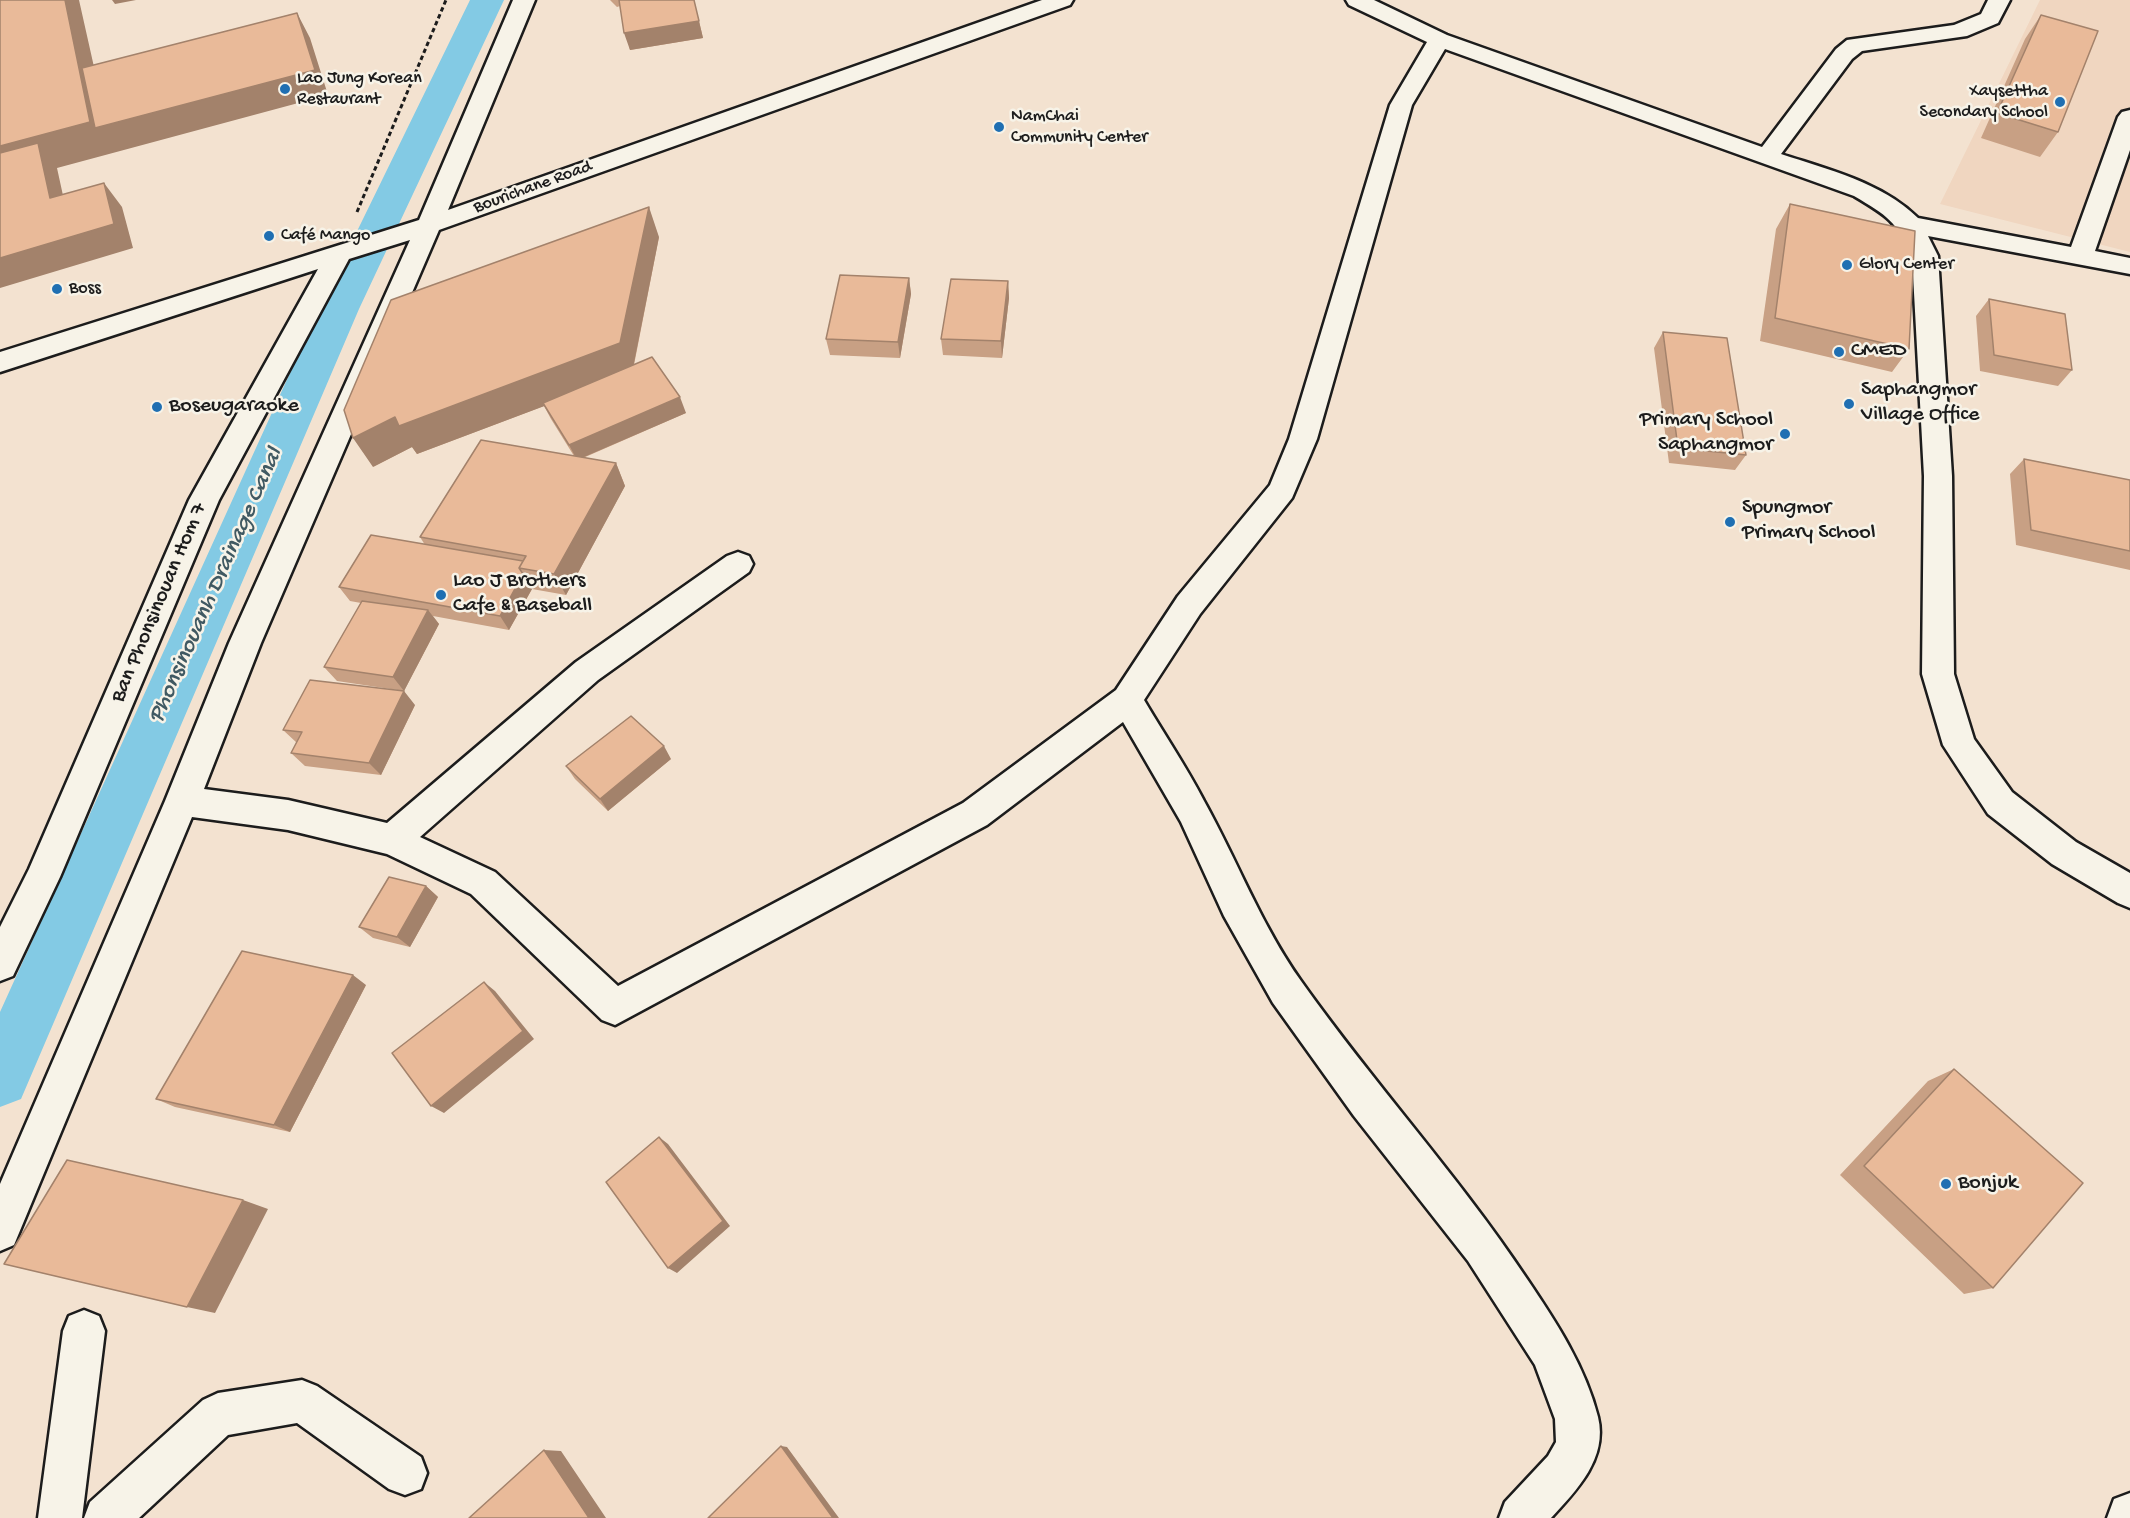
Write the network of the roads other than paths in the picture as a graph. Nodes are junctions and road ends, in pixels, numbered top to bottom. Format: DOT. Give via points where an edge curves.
graph roads {
  1 [pos="524,0"];
  2 [pos="1062,0"];
  3 [pos="1357,0"];
  4 [pos="2000,0"];
  5 [pos="1439,40"];
  6 [pos="2130,117"];
  7 [pos="1768,155"];
  8 [pos="429,225"];
  9 [pos="1910,225"];
  10 [pos="340,253"];
  11 [pos="2081,255"];
  12 [pos="2130,266"];
  13 [pos="0,362"];
  14 [pos="738,564"];
  15 [pos="1127,700"];
  16 [pos="182,801"];
  17 [pos="392,840"];
  18 [pos="2130,892"];
  19 [pos="0,964"];
  20 [pos="0,1231"];
  21 [pos="84,1331"];
  22 [pos="405,1473"];
  23 [pos="60,1518"];
  24 [pos="106,1518"];
  25 [pos="1521,1518"];
  1 -- 8 [label="street"];
  2 -- 8 [label="street, Bourichane Road"];
  3 -- 5 [label="street"];
  4 -- 7 [label="street" via="1990,18 1959,31 1855,45 1844,54"];
  5 -- 7 [label="street"];
  5 -- 15 [label="street" via="1401,105 1303,440 1282,490 1189,605"];
  6 -- 11 [label="street"];
  7 -- 9 [label="street" via="1863,191 1893,208"];
  8 -- 10 [label="street, Bourichane Road"];
  8 -- 16 [label="street" via="245,643"];
  9 -- 11 [label="street"];
  9 -- 18 [label="street" via="1926,267 1938,476 1938,674 1959,745 2000,803 2064,853"];
  10 -- 13 [label="street, Bourichane Road"];
  10 -- 19 [label="street, Ban Phonsinouan Hom 7" via="204,500 43,877"];
  11 -- 12 [label="street"];
  14 -- 17 [label="street" via="587,671"];
  15 -- 17 [label="street" via="975,814 615,1007 483,883"];
  15 -- 25 [label="street" via="1193,812 1236,904 1286,991 1482,1247 1550,1350 1577,1419 1578,1446 1564,1472"];
  16 -- 17 [label="street" via="288,815"];
  16 -- 20 [label="street"];
  21 -- 23 [label="street"];
  22 -- 24 [label="street" via="302,1401 218,1415"];
}
